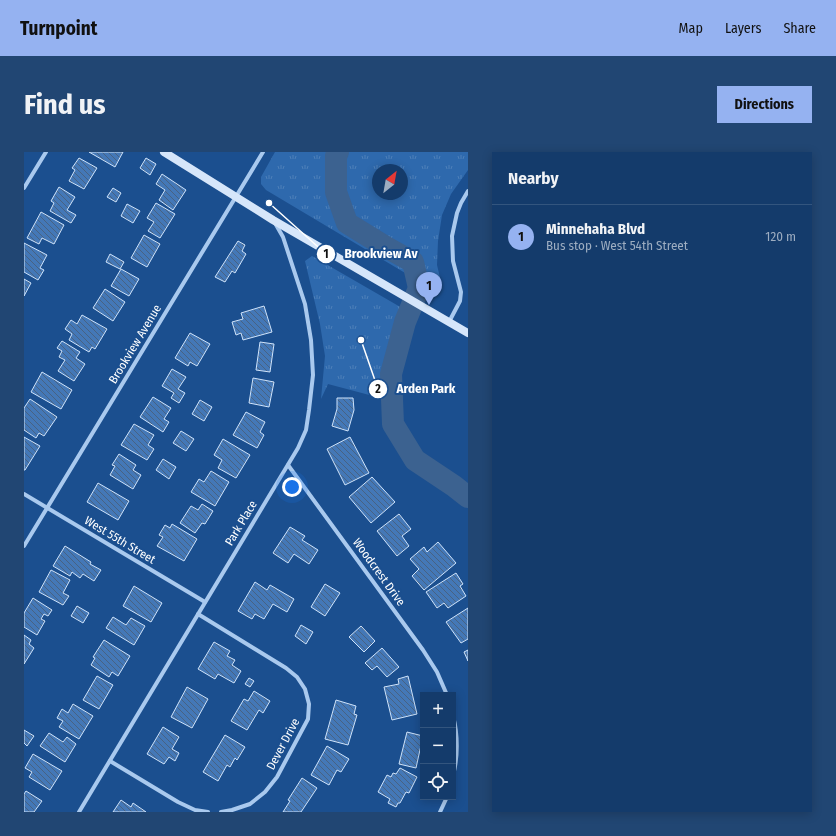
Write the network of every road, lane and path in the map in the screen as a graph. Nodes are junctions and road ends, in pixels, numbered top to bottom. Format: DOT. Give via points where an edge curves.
graph roads {
  1 [pos="46,152"];
  2 [pos="164,152"];
  3 [pos="262,152"];
  4 [pos="24,188"];
  5 [pos="468,191"];
  6 [pos="236,196"];
  7 [pos="273,220"];
  8 [pos="449,322"];
  9 [pos="468,333"];
  10 [pos="288,465"];
  11 [pos="24,494"];
  12 [pos="47,508"];
  13 [pos="24,546"];
  14 [pos="206,602"];
  15 [pos="198,614"];
  16 [pos="446,692"];
  17 [pos="455,728"];
  18 [pos="110,761"];
  19 [pos="455,764"];
  20 [pos="445,800"];
  21 [pos="79,812"];
  22 [pos="208,812"];
  23 [pos="221,812"];
  24 [pos="440,812"];
  1 -- 4 [label="street"];
  2 -- 6 [label="street"];
  3 -- 6 [label="street, Brookview Avenue"];
  5 -- 8 [label="street" via="456,213 452,236 453,261 461,292 460,301"];
  6 -- 7 [label="street"];
  6 -- 12 [label="street, Brookview Avenue"];
  7 -- 8 [label="street"];
  7 -- 10 [label="street, Park Place" via="283,237 305,304 311,340 312,375 306,430"];
  8 -- 9 [label="street"];
  10 -- 14 [label="street, Park Place"];
  10 -- 16 [label="street, Woodcrest Drive" via="423,650"];
  11 -- 12 [label="street, West 55th Street"];
  12 -- 13 [label="street, Brookview Avenue"];
  12 -- 14 [label="street, West 55th Street"];
  14 -- 15 [label="street, Park Place"];
  15 -- 18 [label="street, Park Place"];
  15 -- 23 [label="street, Dever Drive" via="286,668 297,677 305,689 309,704 308,719 277,777 265,792 250,804"];
  17 -- 19 [label="street" via="457,745"];
  18 -- 21 [label="street, Park Place"];
  18 -- 22 [label="street" via="178,802 195,810"];
  20 -- 24 [label="street"];
}
